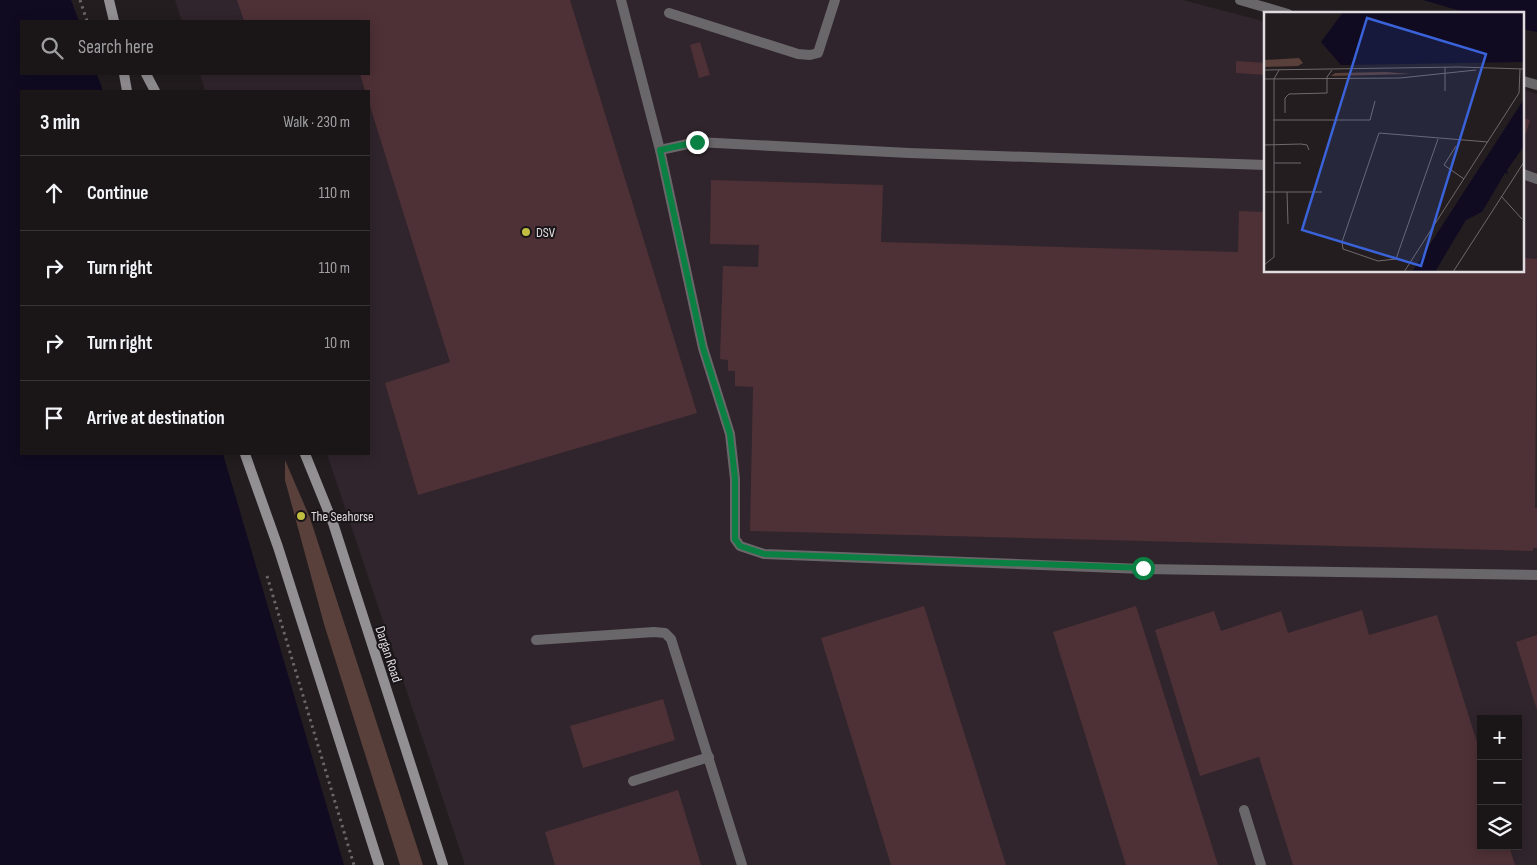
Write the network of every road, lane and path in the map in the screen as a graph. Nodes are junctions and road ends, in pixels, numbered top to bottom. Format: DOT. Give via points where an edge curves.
graph roads {
  1 [pos="80,0"];
  2 [pos="621,0"];
  3 [pos="835,0"];
  4 [pos="1240,0"];
  5 [pos="110,2"];
  6 [pos="669,12"];
  7 [pos="1281,12"];
  8 [pos="87,20"];
  9 [pos="114,20"];
  10 [pos="119,20"];
  11 [pos="124,75"];
  12 [pos="147,75"];
  13 [pos="1524,81"];
  14 [pos="1537,85"];
  15 [pos="127,90"];
  16 [pos="154,90"];
  17 [pos="660,150"];
  18 [pos="1264,165"];
  19 [pos="1524,174"];
  20 [pos="1537,179"];
  21 [pos="245,455"];
  22 [pos="305,455"];
  23 [pos="265,569"];
  24 [pos="1537,575"];
  25 [pos="536,640"];
  26 [pos="709,757"];
  27 [pos="632,781"];
  28 [pos="1244,810"];
  29 [pos="354,865"];
  30 [pos="378,865"];
  31 [pos="443,865"];
  32 [pos="742,865"];
  33 [pos="1260,865"];
  1 -- 8 [label="path"];
  2 -- 17 [label="street"];
  3 -- 6 [label="street" via="818,53 810,55 798,54"];
  4 -- 7 [label="street"];
  5 -- 9 [label="street"];
  5 -- 10 [label="street"];
  11 -- 15 [label="street"];
  12 -- 16 [label="street"];
  13 -- 14 [label="street"];
  17 -- 18 [label="street" via="697,142"];
  17 -- 24 [label="street" via="703,348 730,434 735,479 735,539 740,546 764,554 1143,568"];
  19 -- 20 [label="street"];
  21 -- 30 [label="street" via="278,547"];
  22 -- 31 [label="street, Dargan Road" via="333,524"];
  23 -- 29 [label="path"];
  25 -- 26 [label="street" via="664,633 674,645"];
  26 -- 27 [label="street"];
  26 -- 32 [label="street"];
  28 -- 33 [label="street"];
}
